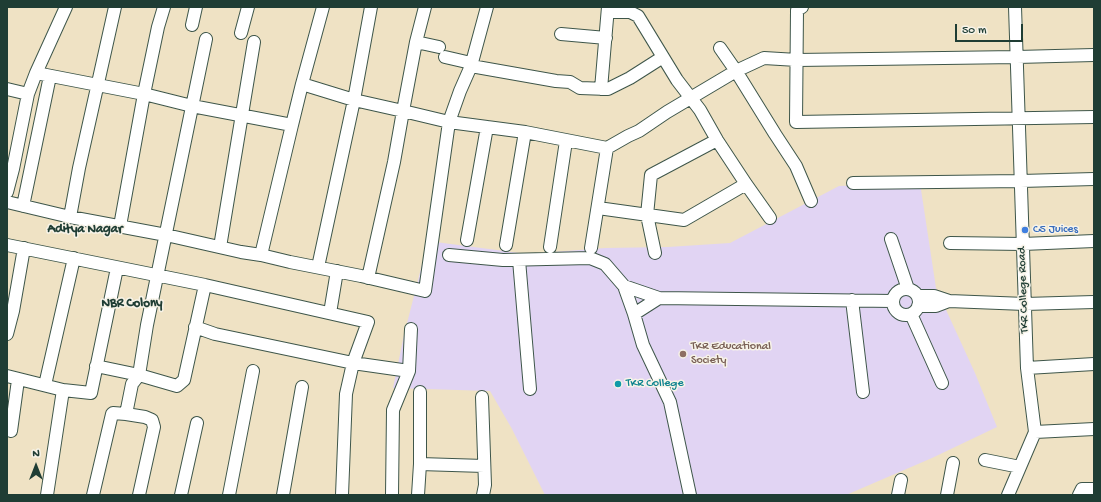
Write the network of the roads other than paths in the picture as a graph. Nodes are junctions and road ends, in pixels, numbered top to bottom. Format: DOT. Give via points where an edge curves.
graph roads {
  1 [pos="66,7"];
  2 [pos="115,7"];
  3 [pos="164,7"];
  4 [pos="196,7"];
  5 [pos="248,7"];
  6 [pos="323,7"];
  7 [pos="371,7"];
  8 [pos="425,7"];
  9 [pos="488,7"];
  10 [pos="802,7"];
  11 [pos="1015,7"];
  12 [pos="608,10"];
  13 [pos="192,25"];
  14 [pos="241,33"];
  15 [pos="561,34"];
  16 [pos="606,38"];
  17 [pos="206,39"];
  18 [pos="254,42"];
  19 [pos="416,42"];
  20 [pos="439,47"];
  21 [pos="720,48"];
  22 [pos="1094,55"];
  23 [pos="445,57"];
  24 [pos="663,57"];
  25 [pos="1017,57"];
  26 [pos="797,60"];
  27 [pos="471,64"];
  28 [pos="736,71"];
  29 [pos="36,74"];
  30 [pos="50,76"];
  31 [pos="302,84"];
  32 [pos="98,86"];
  33 [pos="7,89"];
  34 [pos="601,89"];
  35 [pos="28,94"];
  36 [pos="144,94"];
  37 [pos="692,98"];
  38 [pos="354,100"];
  39 [pos="192,106"];
  40 [pos="403,111"];
  41 [pos="242,116"];
  42 [pos="1094,117"];
  43 [pos="1019,118"];
  44 [pos="449,122"];
  45 [pos="292,125"];
  46 [pos="487,127"];
  47 [pos="525,132"];
  48 [pos="566,140"];
  49 [pos="717,140"];
  50 [pos="607,148"];
  51 [pos="1094,179"];
  52 [pos="1021,181"];
  53 [pos="853,183"];
  54 [pos="746,184"];
  55 [pos="7,192"];
  56 [pos="812,201"];
  57 [pos="7,202"];
  58 [pos="23,206"];
  59 [pos="598,208"];
  60 [pos="647,215"];
  61 [pos="70,217"];
  62 [pos="770,218"];
  63 [pos="120,226"];
  64 [pos="166,235"];
  65 [pos="891,239"];
  66 [pos="467,240"];
  67 [pos="1094,241"];
  68 [pos="950,242"];
  69 [pos="1023,244"];
  70 [pos="7,245"];
  71 [pos="506,245"];
  72 [pos="220,247"];
  73 [pos="550,247"];
  74 [pos="24,248"];
  75 [pos="591,248"];
  76 [pos="655,253"];
  77 [pos="262,255"];
  78 [pos="449,255"];
  79 [pos="74,258"];
  80 [pos="519,260"];
  81 [pos="318,267"];
  82 [pos="117,268"];
  83 [pos="337,271"];
  84 [pos="158,276"];
  85 [pos="368,278"];
  86 [pos="205,286"];
  87 [pos="624,286"];
  88 [pos="659,298"];
  89 [pos="852,300"];
  90 [pos="893,301"];
  91 [pos="914,301"];
  92 [pos="1094,302"];
  93 [pos="1025,304"];
  94 [pos="330,313"];
  95 [pos="634,314"];
  96 [pos="195,328"];
  97 [pos="411,329"];
  98 [pos="7,334"];
  99 [pos="353,363"];
  100 [pos="1094,364"];
  101 [pos="96,366"];
  102 [pos="1027,368"];
  103 [pos="253,371"];
  104 [pos="409,371"];
  105 [pos="139,375"];
  106 [pos="12,378"];
  107 [pos="942,383"];
  108 [pos="45,385"];
  109 [pos="302,387"];
  110 [pos="530,389"];
  111 [pos="63,390"];
  112 [pos="420,392"];
  113 [pos="862,392"];
  114 [pos="482,397"];
  115 [pos="126,414"];
  116 [pos="197,423"];
  117 [pos="1094,429"];
  118 [pos="11,431"];
  119 [pos="1035,432"];
  120 [pos="985,460"];
  121 [pos="953,463"];
  122 [pos="420,464"];
  123 [pos="484,466"];
  124 [pos="1020,467"];
  125 [pos="901,480"];
  126 [pos="1094,489"];
  127 [pos="47,495"];
  128 [pos="93,495"];
  129 [pos="138,495"];
  130 [pos="181,495"];
  131 [pos="229,495"];
  132 [pos="283,495"];
  133 [pos="342,495"];
  134 [pos="392,495"];
  135 [pos="418,495"];
  136 [pos="483,495"];
  137 [pos="690,495"];
  138 [pos="898,495"];
  139 [pos="947,495"];
  140 [pos="1008,495"];
  141 [pos="1079,495"];
  1 -- 29 [label="street"];
  2 -- 32 [label="street"];
  3 -- 36 [label="street"];
  4 -- 13 [label="street"];
  5 -- 14 [label="street"];
  6 -- 31 [label="street"];
  7 -- 38 [label="street"];
  8 -- 19 [label="street"];
  9 -- 27 [label="street"];
  10 -- 26 [label="street" via="796,10"];
  11 -- 25 [label="street, TKR College Road"];
  12 -- 16 [label="street"];
  12 -- 24 [label="street" via="630,12 638,16"];
  15 -- 16 [label="street"];
  16 -- 34 [label="street"];
  17 -- 39 [label="street"];
  18 -- 41 [label="street"];
  19 -- 20 [label="street"];
  19 -- 40 [label="street"];
  21 -- 28 [label="street"];
  22 -- 25 [label="street"];
  23 -- 27 [label="street"];
  24 -- 34 [label="street" via="630,78 608,89"];
  24 -- 37 [label="street"];
  25 -- 26 [label="street"];
  25 -- 43 [label="street, TKR College Road"];
  26 -- 28 [label="street" via="764,58"];
  26 -- 43 [label="street" via="796,122"];
  27 -- 34 [label="street" via="570,82 580,88"];
  27 -- 44 [label="street"];
  28 -- 37 [label="street"];
  28 -- 56 [label="street" via="796,166"];
  29 -- 30 [label="street"];
  29 -- 35 [label="street"];
  30 -- 32 [label="street"];
  30 -- 58 [label="street"];
  31 -- 38 [label="street"];
  31 -- 45 [label="street"];
  32 -- 36 [label="street"];
  32 -- 61 [label="street"];
  33 -- 35 [label="street"];
  35 -- 55 [label="street"];
  36 -- 39 [label="street"];
  36 -- 63 [label="street"];
  37 -- 49 [label="street"];
  37 -- 50 [label="street"];
  38 -- 40 [label="street"];
  38 -- 81 [label="street"];
  39 -- 41 [label="street"];
  39 -- 64 [label="street"];
  40 -- 44 [label="street"];
  40 -- 85 [label="street"];
  41 -- 45 [label="street"];
  41 -- 72 [label="street"];
  42 -- 43 [label="street"];
  43 -- 52 [label="street, TKR College Road"];
  44 -- 46 [label="street"];
  44 -- 85 [label="street" via="425,291"];
  45 -- 77 [label="street"];
  46 -- 47 [label="street"];
  46 -- 66 [label="street"];
  47 -- 48 [label="street"];
  47 -- 71 [label="street"];
  48 -- 50 [label="street"];
  48 -- 73 [label="street"];
  49 -- 54 [label="street"];
  49 -- 60 [label="street" via="651,176"];
  50 -- 59 [label="street"];
  51 -- 52 [label="street"];
  52 -- 53 [label="street"];
  52 -- 69 [label="street, TKR College Road"];
  54 -- 60 [label="street" via="684,220"];
  54 -- 62 [label="street"];
  57 -- 58 [label="street"];
  58 -- 61 [label="street"];
  59 -- 60 [label="street"];
  59 -- 75 [label="street"];
  60 -- 76 [label="street"];
  61 -- 63 [label="street"];
  63 -- 64 [label="street"];
  64 -- 72 [label="street"];
  64 -- 84 [label="street"];
  65 -- 91 [label="street"];
  67 -- 69 [label="street"];
  68 -- 69 [label="street"];
  69 -- 93 [label="street, TKR College Road"];
  70 -- 74 [label="street"];
  72 -- 77 [label="street"];
  74 -- 79 [label="street"];
  74 -- 98 [label="street"];
  77 -- 81 [label="street"];
  78 -- 80 [label="street"];
  79 -- 82 [label="street"];
  79 -- 108 [label="street"];
  80 -- 87 [label="street" via="590,258 605,264"];
  80 -- 110 [label="street"];
  81 -- 83 [label="street"];
  82 -- 84 [label="street"];
  82 -- 101 [label="street"];
  83 -- 85 [label="street"];
  83 -- 94 [label="street"];
  84 -- 86 [label="street"];
  84 -- 105 [label="street"];
  86 -- 94 [label="street"];
  86 -- 96 [label="street"];
  87 -- 88 [label="street"];
  87 -- 95 [label="street"];
  88 -- 89 [label="street"];
  88 -- 95 [label="street"];
  89 -- 90 [label="street"];
  89 -- 113 [label="street"];
  90 -- 91 [label="street" via="896,293 904,289"];
  90 -- 91 [label="street" via="898,313 907,315"];
  91 -- 93 [label="street" via="936,306 949,301"];
  91 -- 107 [label="street"];
  92 -- 93 [label="street"];
  93 -- 102 [label="street, TKR College Road"];
  94 -- 99 [label="street" via="368,322"];
  95 -- 137 [label="street" via="644,345 670,402"];
  96 -- 99 [label="street"];
  96 -- 105 [label="street" via="184,380 177,386"];
  97 -- 104 [label="street"];
  99 -- 104 [label="street"];
  99 -- 133 [label="street" via="346,394"];
  100 -- 102 [label="street"];
  101 -- 105 [label="street"];
  101 -- 111 [label="street" via="91,393"];
  102 -- 119 [label="street, TKR College Road"];
  103 -- 131 [label="street"];
  104 -- 134 [label="street" via="393,410"];
  105 -- 115 [label="street" via="132,384"];
  106 -- 108 [label="street"];
  106 -- 118 [label="street"];
  108 -- 111 [label="street"];
  109 -- 132 [label="street"];
  111 -- 127 [label="street"];
  112 -- 122 [label="street"];
  114 -- 123 [label="street"];
  115 -- 128 [label="street" via="112,414"];
  115 -- 129 [label="street" via="152,420 154,427"];
  116 -- 130 [label="street"];
  117 -- 119 [label="street"];
  119 -- 124 [label="street"];
  120 -- 124 [label="street"];
  121 -- 139 [label="street"];
  122 -- 123 [label="street"];
  122 -- 135 [label="street"];
  123 -- 136 [label="street"];
  124 -- 140 [label="street"];
  125 -- 138 [label="street"];
  126 -- 141 [label="street" via="1082,489"];
}
